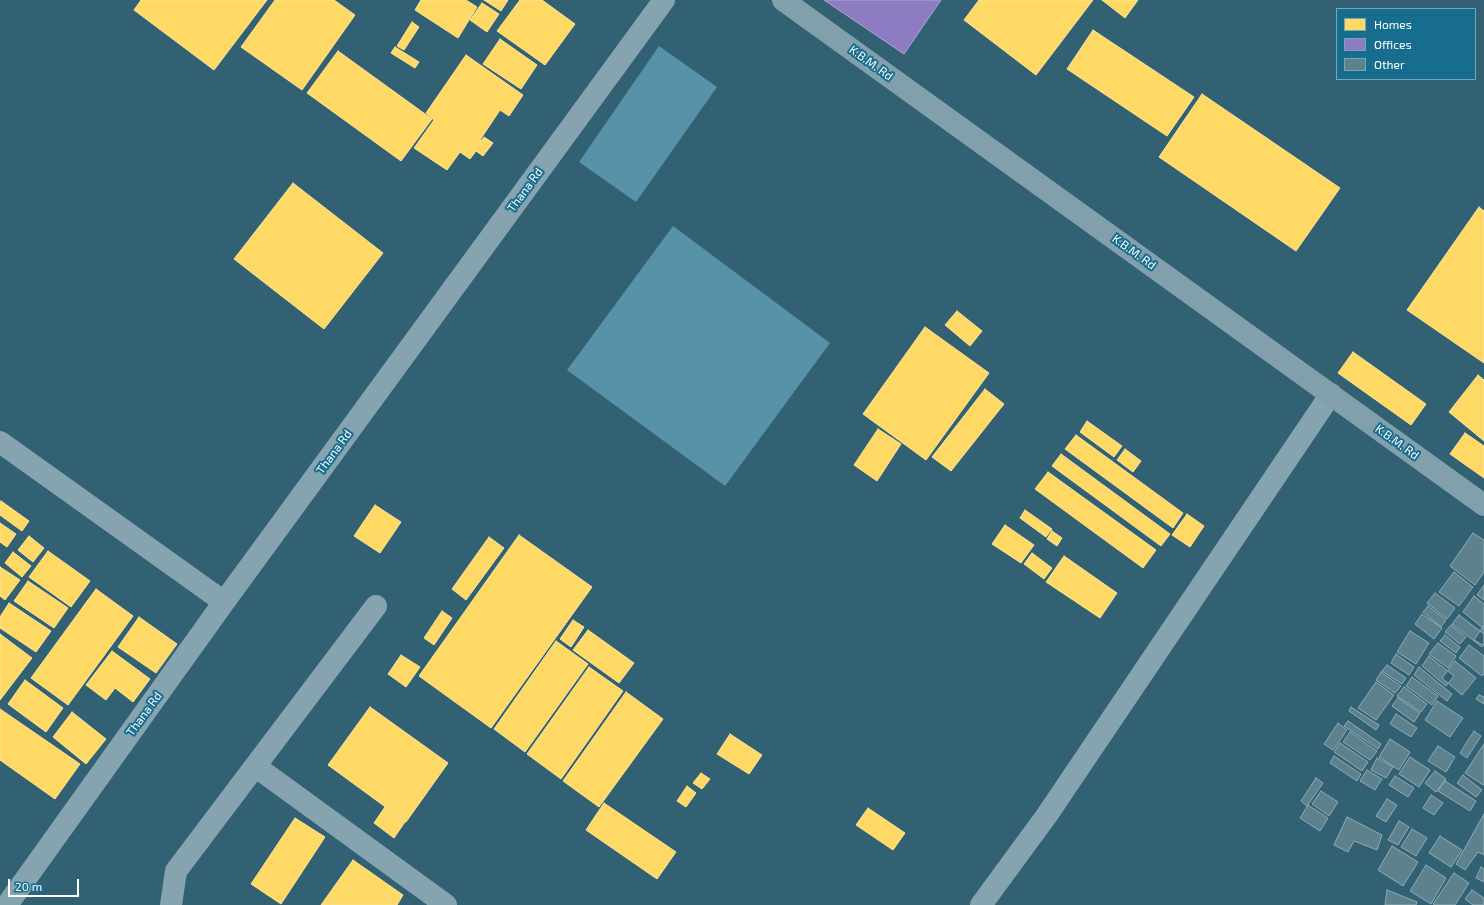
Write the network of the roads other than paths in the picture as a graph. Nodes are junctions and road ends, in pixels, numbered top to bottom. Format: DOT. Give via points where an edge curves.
graph roads {
  1 [pos="664,0"];
  2 [pos="784,0"];
  3 [pos="1331,394"];
  4 [pos="0,442"];
  5 [pos="1484,505"];
  6 [pos="224,602"];
  7 [pos="376,606"];
  8 [pos="255,766"];
  9 [pos="6,898"];
  10 [pos="171,905"];
  11 [pos="446,905"];
  12 [pos="980,905"];
  1 -- 6 [label="street, Thana Rd"];
  2 -- 3 [label="street, K.B.M. Rd"];
  3 -- 5 [label="street, K.B.M. Rd"];
  3 -- 12 [label="street" via="1047,815"];
  4 -- 6 [label="street"];
  6 -- 9 [label="street, Thana Rd"];
  7 -- 8 [label="street"];
  8 -- 10 [label="street" via="176,871"];
  8 -- 11 [label="street"];
}
